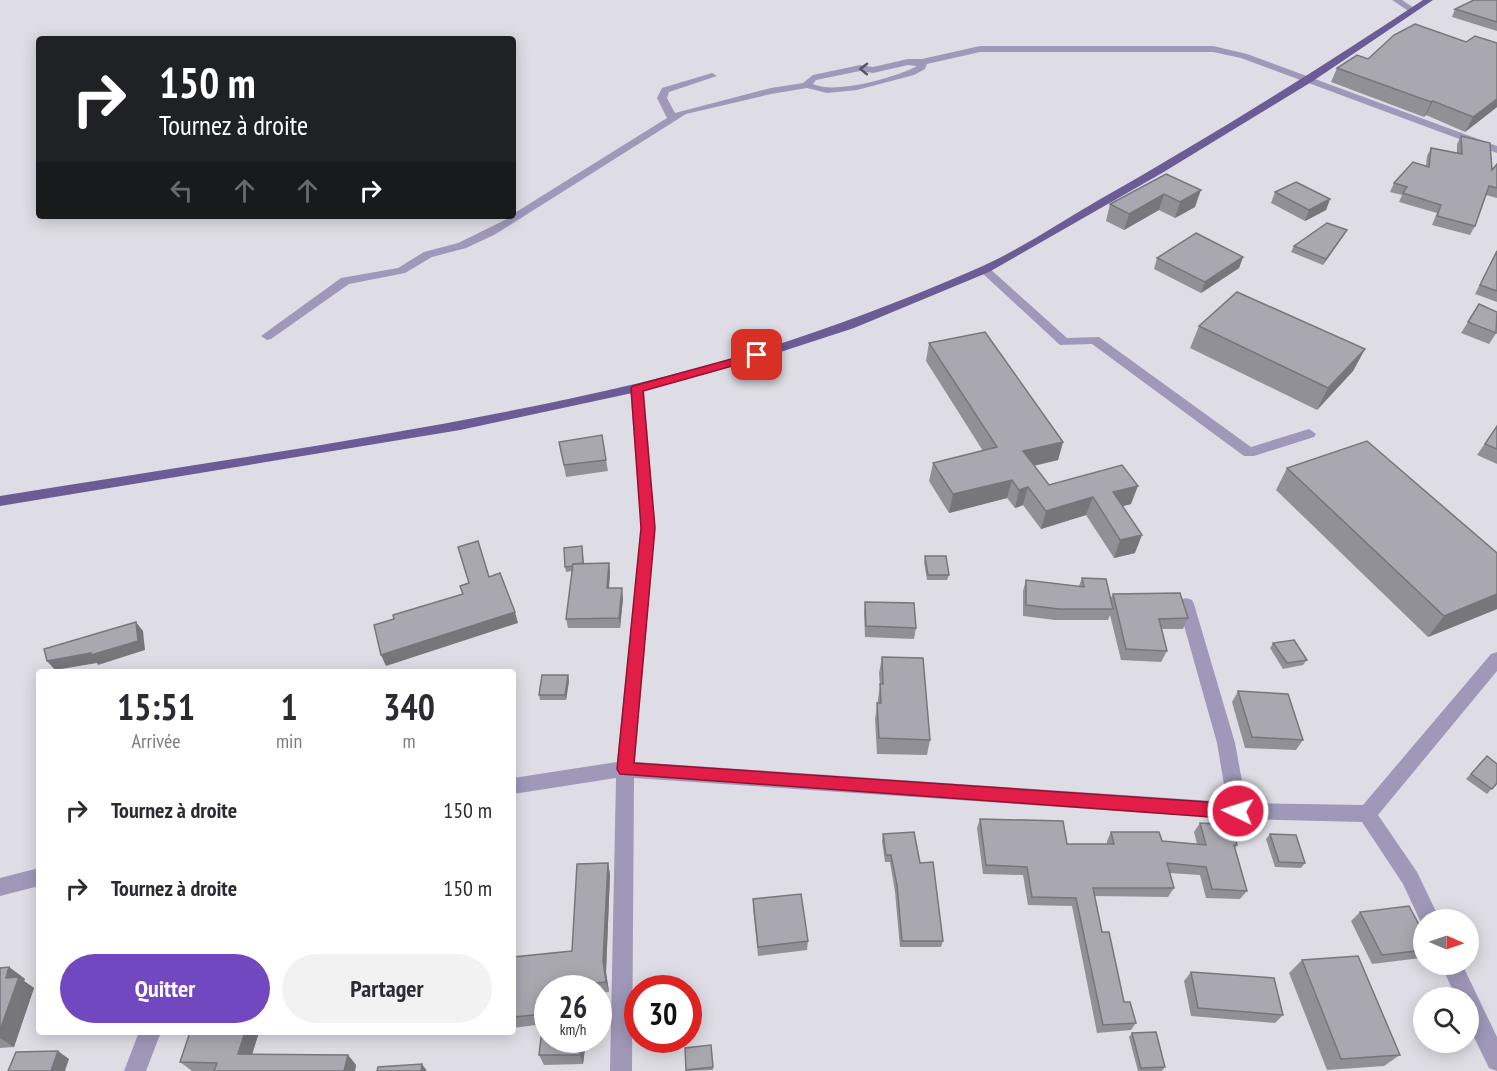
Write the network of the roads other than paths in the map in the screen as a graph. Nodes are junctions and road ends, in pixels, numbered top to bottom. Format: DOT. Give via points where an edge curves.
graph roads {
  1 [pos="1396,0"];
  2 [pos="1429,0"];
  3 [pos="1413,10"];
  4 [pos="922,62"];
  5 [pos="712,76"];
  6 [pos="1310,79"];
  7 [pos="808,85"];
  8 [pos="673,119"];
  9 [pos="1497,150"];
  10 [pos="516,217"];
  11 [pos="512,219"];
  12 [pos="985,270"];
  13 [pos="267,336"];
  14 [pos="637,388"];
  15 [pos="1309,434"];
  16 [pos="0,501"];
  17 [pos="1186,603"];
  18 [pos="1497,659"];
  19 [pos="626,769"];
  20 [pos="516,786"];
  21 [pos="1238,811"];
  22 [pos="1367,814"];
  23 [pos="36,878"];
  24 [pos="0,887"];
  25 [pos="1425,909"];
  26 [pos="1479,1022"];
  27 [pos="149,1035"];
  28 [pos="1497,1060"];
  29 [pos="135,1071"];
  30 [pos="621,1071"];
  1 -- 3 [label="street"];
  2 -- 3 [label="main road"];
  3 -- 6 [label="main road"];
  4 -- 6 [label="street" via="980,49 1213,50 1244,56"];
  4 -- 7 [label="street, one-way" via="873,70 860,68 813,78"];
  4 -- 7 [label="street" via="922,67 911,73 834,91 813,90"];
  5 -- 8 [label="street" via="664,90 662,98"];
  6 -- 9 [label="street"];
  6 -- 12 [label="main road"];
  7 -- 8 [label="street" via="683,112"];
  8 -- 10 [label="street"];
  11 -- 13 [label="street" via="462,246 429,254 401,271 345,281"];
  12 -- 14 [label="main road" via="850,325"];
  12 -- 15 [label="street" via="1065,342 1095,340 1249,453"];
  14 -- 16 [label="main road" via="448,427"];
  14 -- 19 [label="street" via="648,528"];
  17 -- 21 [label="street" via="1226,743"];
  18 -- 22 [label="street"];
  19 -- 20 [label="street"];
  19 -- 21 [label="street"];
  19 -- 30 [label="street"];
  21 -- 22 [label="street"];
  22 -- 25 [label="street" via="1410,878"];
  23 -- 24 [label="street"];
  26 -- 28 [label="street"];
  27 -- 29 [label="street"];
}
